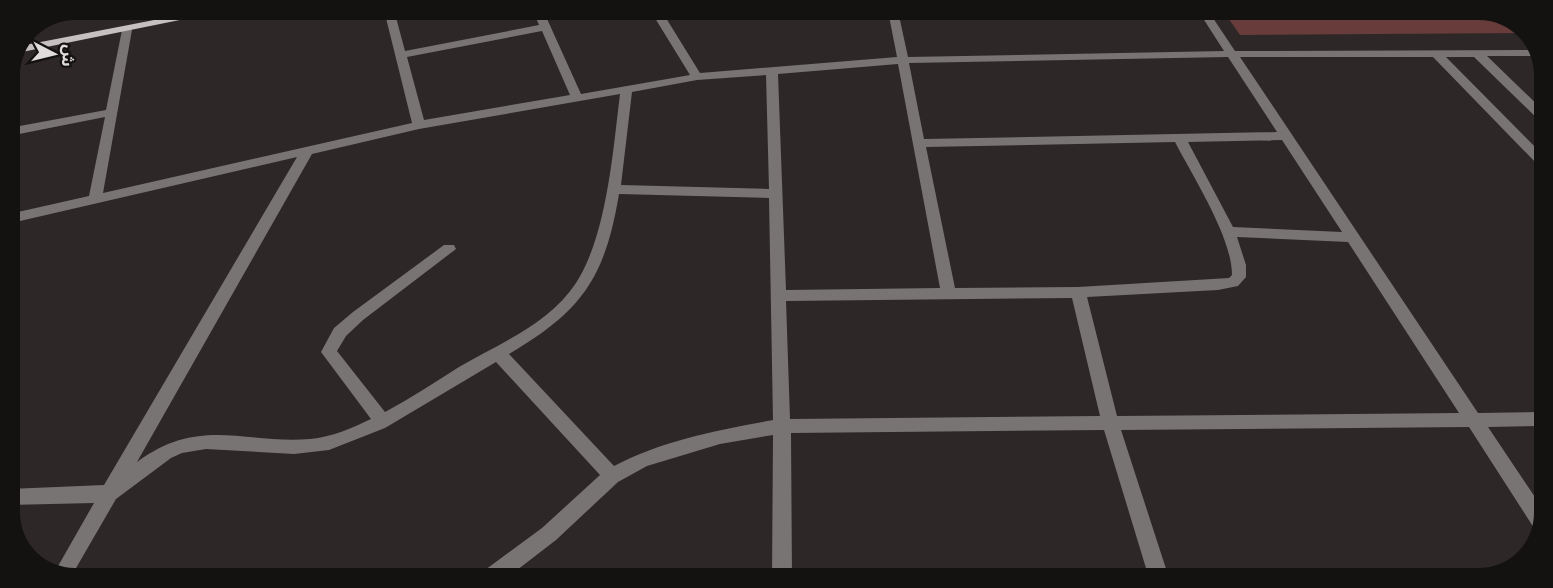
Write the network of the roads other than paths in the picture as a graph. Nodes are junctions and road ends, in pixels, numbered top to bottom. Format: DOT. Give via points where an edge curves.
graph roads {
  1 [pos="176,20"];
  2 [pos="392,20"];
  3 [pos="542,20"];
  4 [pos="661,20"];
  5 [pos="895,20"];
  6 [pos="1210,20"];
  7 [pos="545,27"];
  8 [pos="127,30"];
  9 [pos="27,48"];
  10 [pos="1529,53"];
  11 [pos="1233,54"];
  12 [pos="1437,54"];
  13 [pos="1478,54"];
  14 [pos="401,55"];
  15 [pos="903,60"];
  16 [pos="772,69"];
  17 [pos="698,77"];
  18 [pos="627,88"];
  19 [pos="576,96"];
  20 [pos="1533,107"];
  21 [pos="112,112"];
  22 [pos="419,125"];
  23 [pos="20,130"];
  24 [pos="1287,136"];
  25 [pos="1179,137"];
  26 [pos="920,143"];
  27 [pos="308,149"];
  28 [pos="1533,152"];
  29 [pos="613,189"];
  30 [pos="774,194"];
  31 [pos="95,200"];
  32 [pos="20,216"];
  33 [pos="1228,232"];
  34 [pos="1351,237"];
  35 [pos="449,249"];
  36 [pos="1078,292"];
  37 [pos="949,294"];
  38 [pos="779,296"];
  39 [pos="497,352"];
  40 [pos="1534,419"];
  41 [pos="382,420"];
  42 [pos="1471,420"];
  43 [pos="1111,425"];
  44 [pos="782,426"];
  45 [pos="612,476"];
  46 [pos="112,493"];
  47 [pos="20,497"];
  48 [pos="1534,513"];
  49 [pos="66,568"];
  50 [pos="503,568"];
  51 [pos="782,568"];
  52 [pos="1156,568"];
  1 -- 8 [label="main road"];
  2 -- 14 [label="street"];
  3 -- 7 [label="street"];
  4 -- 17 [label="street"];
  5 -- 15 [label="street"];
  6 -- 11 [label="street"];
  7 -- 14 [label="street"];
  7 -- 19 [label="street"];
  8 -- 9 [label="main road"];
  8 -- 21 [label="street"];
  10 -- 13 [label="street"];
  11 -- 12 [label="street"];
  11 -- 15 [label="street"];
  11 -- 24 [label="street"];
  12 -- 13 [label="street"];
  12 -- 28 [label="street"];
  13 -- 20 [label="street"];
  14 -- 22 [label="street"];
  15 -- 16 [label="street"];
  15 -- 26 [label="street"];
  16 -- 17 [label="street"];
  16 -- 30 [label="street"];
  17 -- 18 [label="street"];
  18 -- 19 [label="street"];
  18 -- 29 [label="street"];
  19 -- 22 [label="street"];
  21 -- 23 [label="street"];
  21 -- 31 [label="street"];
  22 -- 27 [label="street"];
  24 -- 25 [label="street"];
  24 -- 34 [label="street"];
  25 -- 26 [label="street"];
  25 -- 33 [label="street"];
  26 -- 37 [label="street"];
  27 -- 31 [label="street"];
  27 -- 46 [label="street"];
  29 -- 30 [label="street"];
  29 -- 39 [label="street" via="595,257 581,287 550,319"];
  30 -- 38 [label="street"];
  31 -- 32 [label="street"];
  33 -- 34 [label="street"];
  33 -- 36 [label="street" via="1239,265 1239,277 1233,282"];
  34 -- 42 [label="street"];
  35 -- 41 [label="street" via="358,316 340,333 329,352"];
  36 -- 37 [label="street"];
  36 -- 43 [label="street"];
  37 -- 38 [label="street"];
  38 -- 44 [label="street"];
  39 -- 41 [label="street"];
  39 -- 45 [label="street"];
  40 -- 42 [label="street"];
  41 -- 46 [label="street" via="357,434 306,447 210,440 187,444 154,458"];
  42 -- 43 [label="street"];
  42 -- 48 [label="street"];
  43 -- 44 [label="street"];
  43 -- 52 [label="street"];
  44 -- 45 [label="street" via="720,437 642,460"];
  44 -- 51 [label="street"];
  45 -- 50 [label="street" via="549,534"];
  46 -- 47 [label="street"];
  46 -- 49 [label="street"];
}
